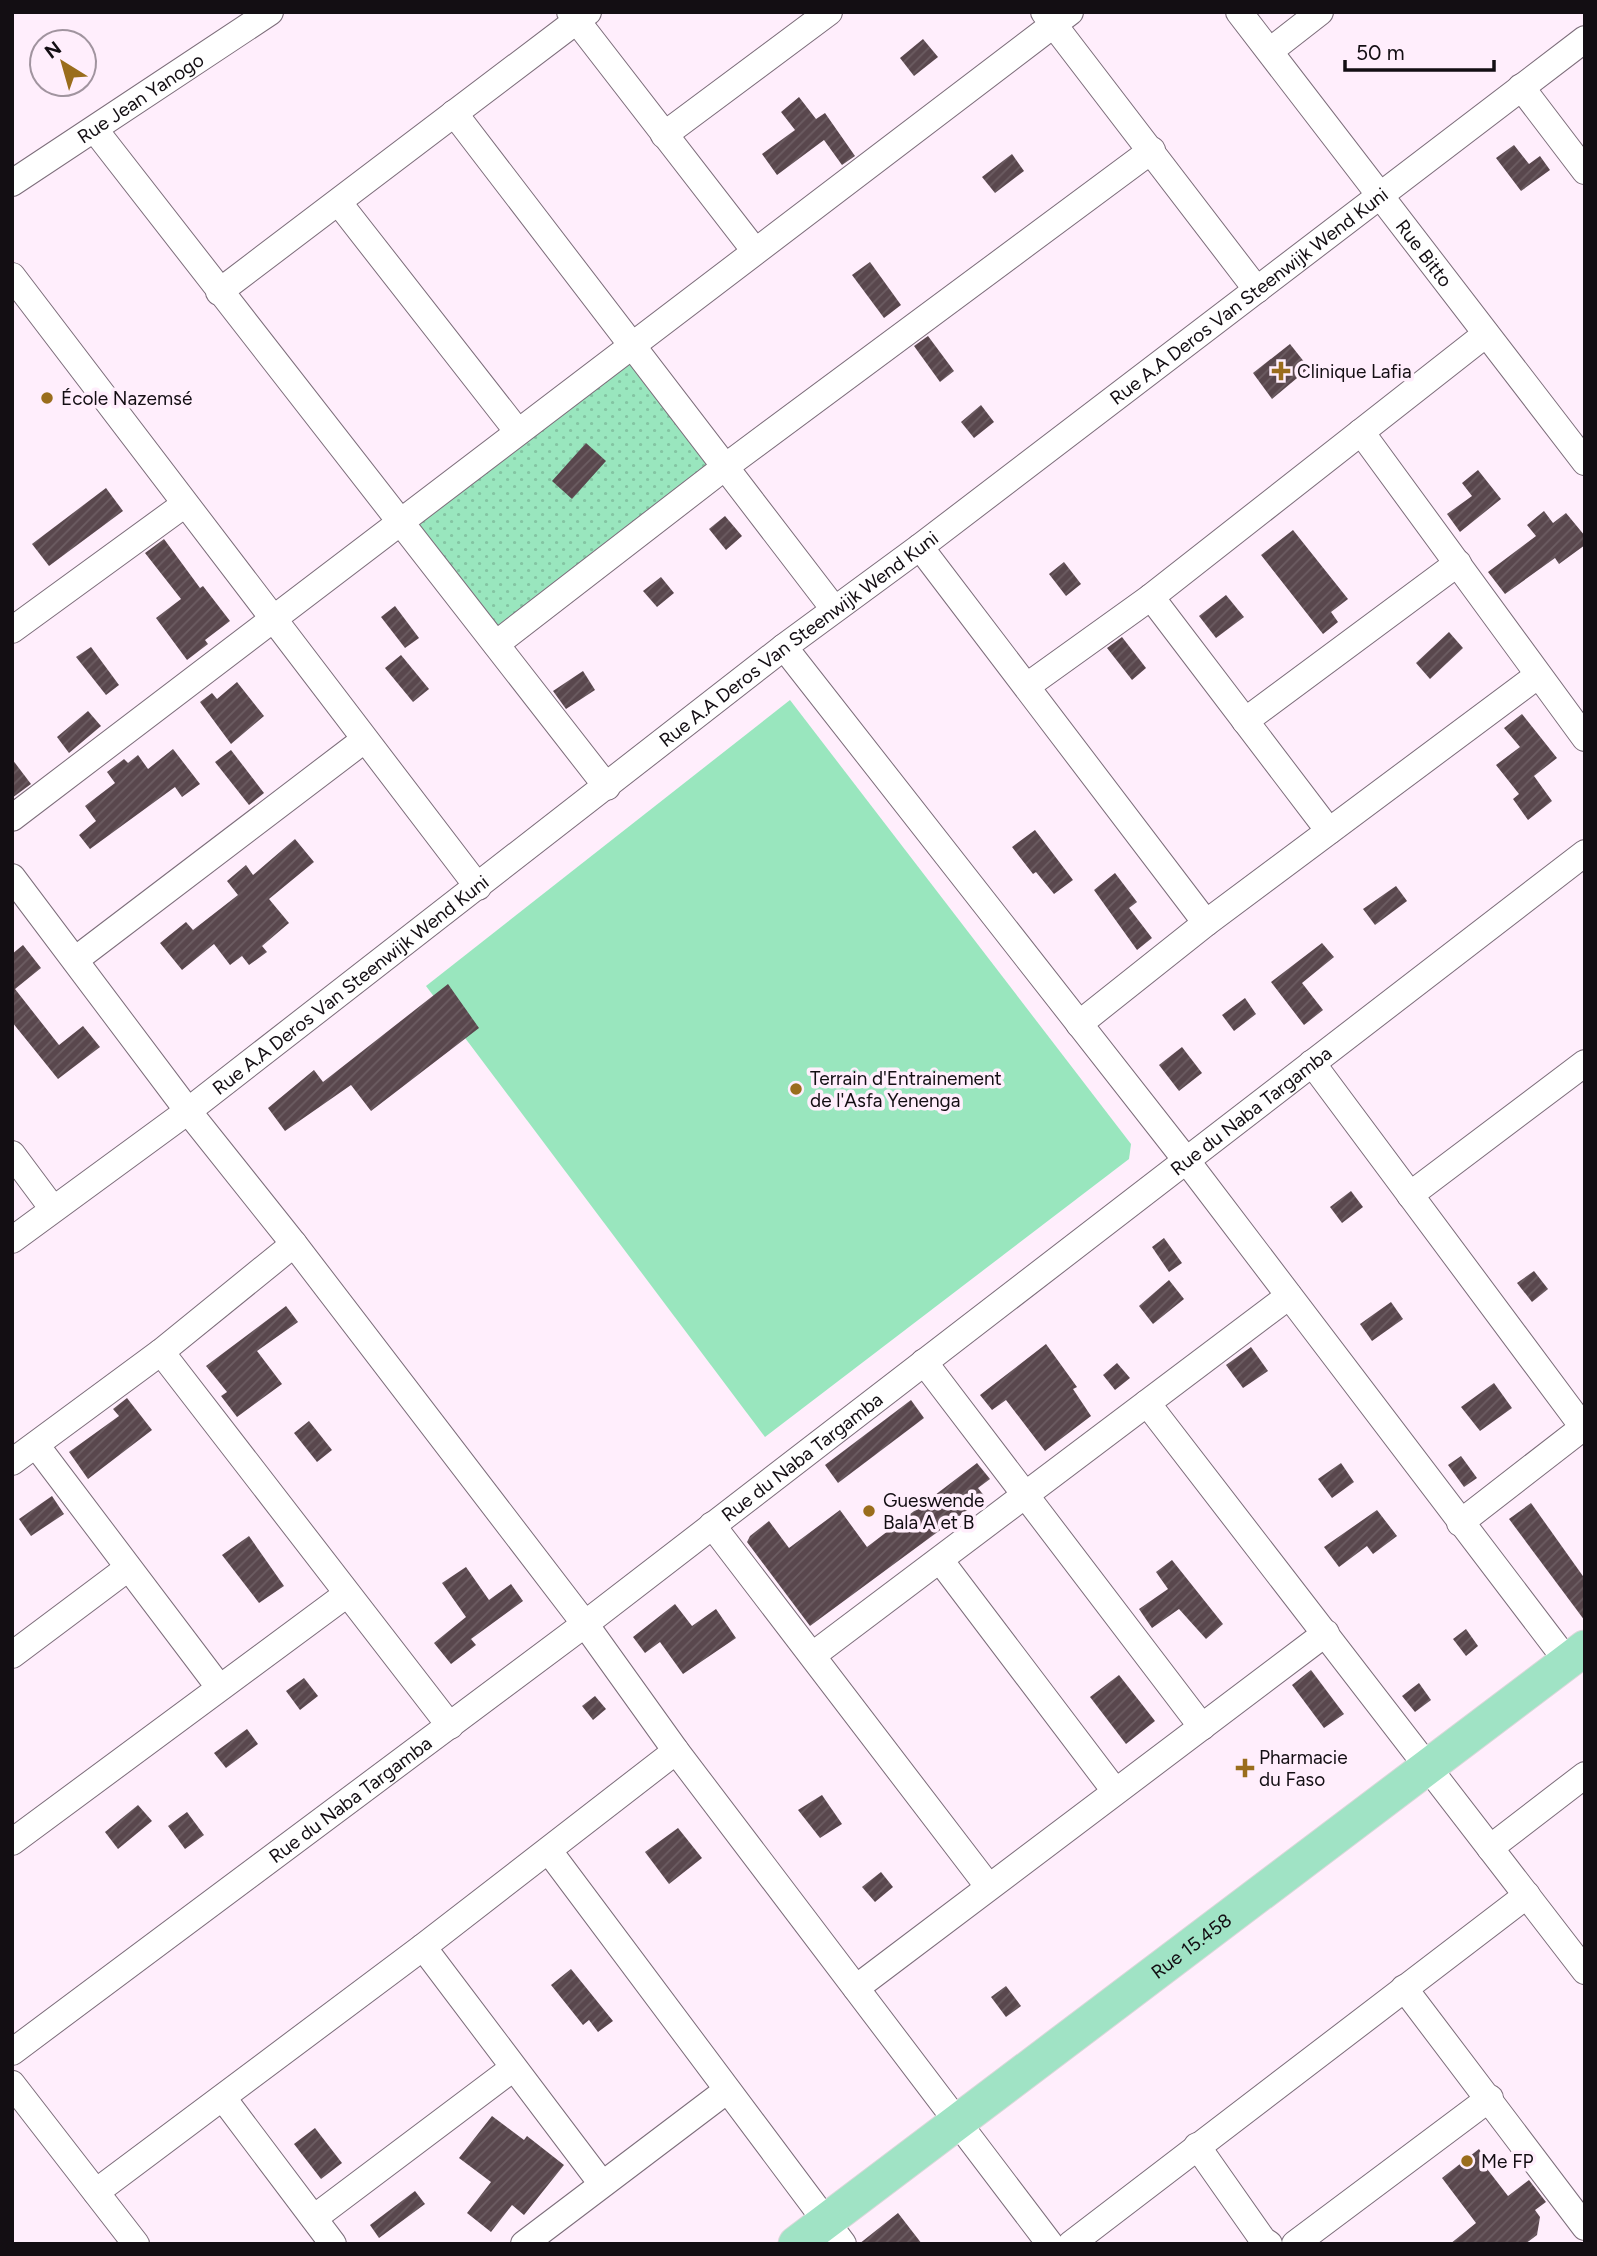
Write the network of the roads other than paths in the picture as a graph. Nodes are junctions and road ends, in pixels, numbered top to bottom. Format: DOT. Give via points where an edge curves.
graph roads {
  1 [pos="270,12"];
  2 [pos="829,12"];
  3 [pos="1239,12"];
  4 [pos="1320,12"];
  5 [pos="578,15"];
  6 [pos="1056,16"];
  7 [pos="1585,38"];
  8 [pos="1270,51"];
  9 [pos="1521,87"];
  10 [pos="454,113"];
  11 [pos="95,130"];
  12 [pos="664,135"];
  13 [pos="1152,150"];
  14 [pos="1585,171"];
  15 [pos="12,183"];
  16 [pos="1379,196"];
  17 [pos="339,203"];
  18 [pos="755,251"];
  19 [pos="12,276"];
  20 [pos="1257,290"];
  21 [pos="219,292"];
  22 [pos="1486,334"];
  23 [pos="633,345"];
  24 [pos="518,432"];
  25 [pos="1361,432"];
  26 [pos="1585,462"];
  27 [pos="725,467"];
  28 [pos="185,504"];
  29 [pos="400,524"];
  30 [pos="920,547"];
  31 [pos="1458,563"];
  32 [pos="1150,597"];
  33 [pos="834,610"];
  34 [pos="273,619"];
  35 [pos="12,630"];
  36 [pos="496,644"];
  37 [pos="784,647"];
  38 [pos="1537,676"];
  39 [pos="1027,686"];
  40 [pos="1244,720"];
  41 [pos="1585,737"];
  42 [pos="363,740"];
  43 [pos="607,787"];
  44 [pos="12,818"];
  45 [pos="1329,831"];
  46 [pos="1585,853"];
  47 [pos="12,877"];
  48 [pos="478,887"];
  49 [pos="1206,923"];
  50 [pos="75,961"];
  51 [pos="1079,1024"];
  52 [pos="1312,1063"];
  53 [pos="1585,1063"];
  54 [pos="188,1111"];
  55 [pos="12,1154"];
  56 [pos="1186,1160"];
  57 [pos="1410,1195"];
  58 [pos="53,1209"];
  59 [pos="12,1240"];
  60 [pos="294,1244"];
  61 [pos="1289,1297"];
  62 [pos="161,1352"];
  63 [pos="924,1362"];
  64 [pos="1147,1403"];
  65 [pos="1584,1426"];
  66 [pos="36,1444"];
  67 [pos="12,1462"];
  68 [pos="1024,1496"];
  69 [pos="1460,1523"];
  70 [pos="712,1525"];
  71 [pos="940,1560"];
  72 [pos="128,1568"];
  73 [pos="347,1594"];
  74 [pos="585,1624"];
  75 [pos="1326,1633"];
  76 [pos="1576,1654"];
  77 [pos="12,1655"];
  78 [pos="813,1655"];
  79 [pos="219,1688"];
  80 [pos="450,1726"];
  81 [pos="1202,1727"];
  82 [pos="676,1751"];
  83 [pos="1428,1768"];
  84 [pos="1585,1775"];
  85 [pos="1115,1791"];
  86 [pos="14,1838"];
  87 [pos="1490,1848"];
  88 [pos="549,1851"];
  89 [pos="988,1886"];
  90 [pos="1527,1895"];
  91 [pos="423,1947"];
  92 [pos="1585,1971"];
  93 [pos="1404,1988"];
  94 [pos="856,1989"];
  95 [pos="12,2052"];
  96 [pos="512,2069"];
  97 [pos="12,2084"];
  98 [pos="726,2091"];
  99 [pos="222,2098"];
  100 [pos="1490,2098"];
  101 [pos="957,2121"];
  102 [pos="1197,2146"];
  103 [pos="602,2184"];
  104 [pos="96,2192"];
  105 [pos="314,2218"];
  106 [pos="1585,2227"];
  107 [pos="834,2232"];
  108 [pos="1585,2236"];
  109 [pos="136,2244"];
  110 [pos="334,2244"];
  111 [pos="524,2244"];
  112 [pos="796,2244"];
  113 [pos="1050,2244"];
  114 [pos="1071,2244"];
  115 [pos="1269,2244"];
  116 [pos="1295,2244"];
  117 [pos="1574,2244"];
  1 -- 11 [label="street, Rue Jean Yanogo"];
  2 -- 12 [label="street"];
  3 -- 8 [label="street, Rue Bitto"];
  4 -- 8 [label="street"];
  5 -- 10 [label="street"];
  5 -- 12 [label="street"];
  6 -- 13 [label="street"];
  6 -- 18 [label="street"];
  7 -- 9 [label="street, Rue A.A Deros Van Steenwijk Wend Kuni"];
  8 -- 16 [label="street, Rue Bitto"];
  9 -- 14 [label="street"];
  9 -- 16 [label="street, Rue A.A Deros Van Steenwijk Wend Kuni"];
  10 -- 17 [label="street"];
  10 -- 23 [label="street"];
  11 -- 15 [label="street, Rue Jean Yanogo"];
  11 -- 21 [label="street"];
  12 -- 18 [label="street"];
  13 -- 20 [label="street"];
  13 -- 27 [label="street"];
  16 -- 20 [label="street, Rue A.A Deros Van Steenwijk Wend Kuni"];
  16 -- 22 [label="street, Rue Bitto"];
  17 -- 21 [label="street"];
  17 -- 24 [label="street"];
  18 -- 23 [label="street"];
  19 -- 28 [label="street"];
  20 -- 30 [label="street, Rue A.A Deros Van Steenwijk Wend Kuni"];
  21 -- 29 [label="street"];
  22 -- 25 [label="street"];
  22 -- 26 [label="street, Rue Bitto"];
  23 -- 24 [label="street"];
  23 -- 27 [label="street"];
  24 -- 29 [label="street"];
  25 -- 31 [label="street"];
  25 -- 32 [label="street"];
  27 -- 33 [label="street"];
  27 -- 36 [label="street"];
  28 -- 34 [label="street"];
  28 -- 35 [label="street"];
  29 -- 34 [label="street"];
  29 -- 36 [label="street"];
  30 -- 33 [label="street, Rue A.A Deros Van Steenwijk Wend Kuni"];
  30 -- 39 [label="street"];
  31 -- 38 [label="street"];
  31 -- 40 [label="street"];
  32 -- 39 [label="street"];
  32 -- 40 [label="street"];
  33 -- 37 [label="street, Rue A.A Deros Van Steenwijk Wend Kuni"];
  34 -- 42 [label="street"];
  34 -- 44 [label="street"];
  36 -- 43 [label="street"];
  37 -- 43 [label="street, Rue A.A Deros Van Steenwijk Wend Kuni"];
  37 -- 51 [label="street"];
  38 -- 41 [label="street"];
  38 -- 45 [label="street"];
  39 -- 49 [label="street"];
  40 -- 45 [label="street"];
  42 -- 48 [label="street"];
  42 -- 50 [label="street"];
  43 -- 48 [label="street, Rue A.A Deros Van Steenwijk Wend Kuni"];
  45 -- 49 [label="street"];
  46 -- 52 [label="street, Rue du Naba Targamba"];
  47 -- 50 [label="street"];
  48 -- 54 [label="street, Rue A.A Deros Van Steenwijk Wend Kuni"];
  49 -- 51 [label="street"];
  50 -- 54 [label="street"];
  51 -- 56 [label="street"];
  52 -- 56 [label="street, Rue du Naba Targamba"];
  52 -- 57 [label="street"];
  53 -- 57 [label="street"];
  54 -- 58 [label="street, Rue A.A Deros Van Steenwijk Wend Kuni"];
  54 -- 60 [label="street"];
  55 -- 58 [label="street"];
  56 -- 61 [label="street"];
  56 -- 63 [label="street, Rue du Naba Targamba"];
  57 -- 65 [label="street"];
  58 -- 59 [label="street, Rue A.A Deros Van Steenwijk Wend Kuni"];
  60 -- 62 [label="street"];
  60 -- 74 [label="street"];
  61 -- 64 [label="street"];
  61 -- 69 [label="street"];
  62 -- 66 [label="street"];
  62 -- 73 [label="street"];
  63 -- 68 [label="street"];
  63 -- 70 [label="street, Rue du Naba Targamba"];
  64 -- 68 [label="street"];
  64 -- 75 [label="street"];
  65 -- 69 [label="street"];
  66 -- 67 [label="street"];
  66 -- 72 [label="street"];
  68 -- 71 [label="street"];
  68 -- 81 [label="street"];
  69 -- 76 [label="street"];
  70 -- 74 [label="street, Rue du Naba Targamba"];
  70 -- 78 [label="street"];
  71 -- 78 [label="street"];
  71 -- 85 [label="street"];
  72 -- 77 [label="street"];
  72 -- 79 [label="street"];
  73 -- 79 [label="street"];
  73 -- 80 [label="street"];
  74 -- 80 [label="street, Rue du Naba Targamba"];
  74 -- 82 [label="street"];
  75 -- 81 [label="street"];
  75 -- 83 [label="street"];
  76 -- 83 [label="main road, Rue 15.458"];
  78 -- 89 [label="street"];
  79 -- 86 [label="street"];
  80 -- 95 [label="street, Rue du Naba Targamba"];
  81 -- 85 [label="street"];
  82 -- 88 [label="street"];
  82 -- 94 [label="street"];
  83 -- 87 [label="street"];
  83 -- 101 [label="main road, Rue 15.458"];
  84 -- 87 [label="street"];
  85 -- 89 [label="street"];
  87 -- 90 [label="street"];
  88 -- 91 [label="street"];
  88 -- 98 [label="street"];
  89 -- 94 [label="street"];
  90 -- 92 [label="street"];
  90 -- 93 [label="street"];
  91 -- 96 [label="street"];
  91 -- 99 [label="street"];
  93 -- 100 [label="street"];
  93 -- 102 [label="street"];
  94 -- 101 [label="street"];
  96 -- 103 [label="street"];
  96 -- 105 [label="street"];
  97 -- 104 [label="street"];
  98 -- 103 [label="street"];
  98 -- 107 [label="street"];
  99 -- 104 [label="street"];
  99 -- 105 [label="street"];
  100 -- 106 [label="street"];
  100 -- 116 [label="street"];
  101 -- 107 [label="main road, Rue 15.458"];
  101 -- 113 [label="street"];
  102 -- 114 [label="street"];
  102 -- 115 [label="street"];
  103 -- 111 [label="street"];
  104 -- 109 [label="street"];
  105 -- 110 [label="street"];
  107 -- 112 [label="main road, Rue 15.458"];
  108 -- 117 [label="street"];
}
